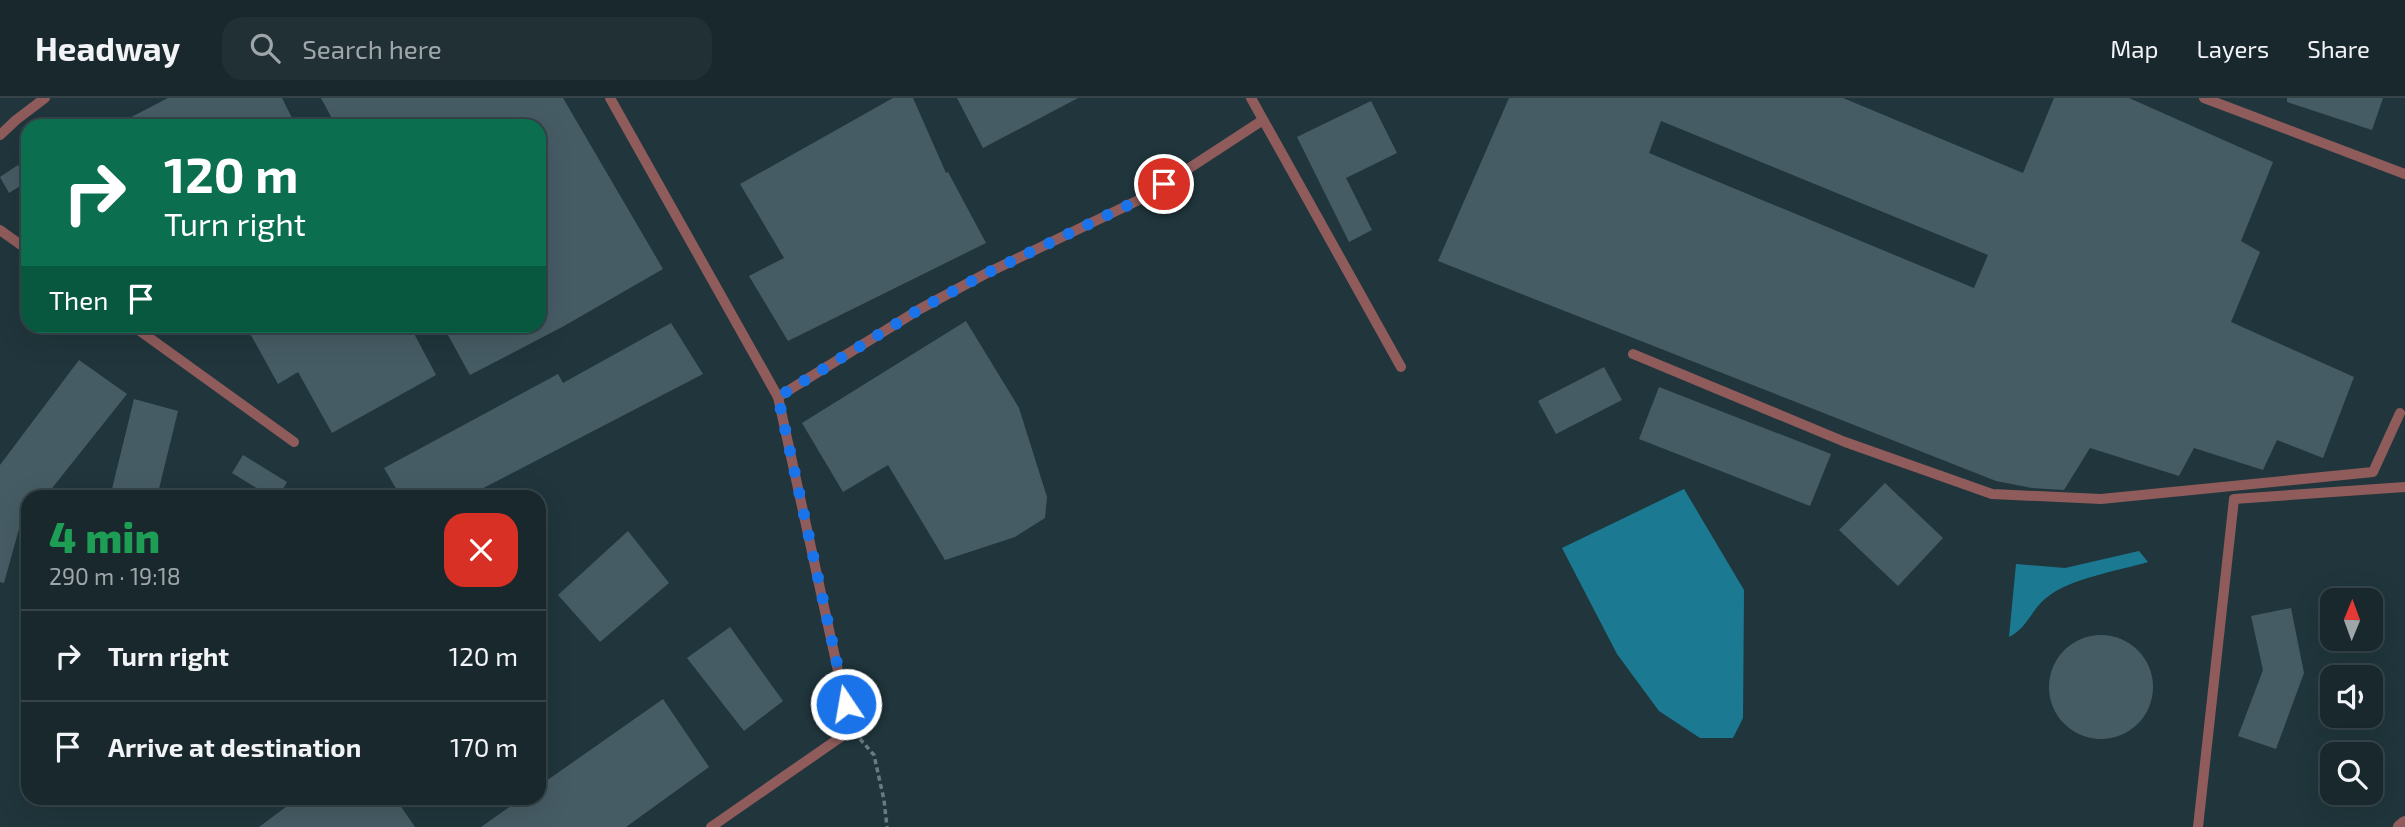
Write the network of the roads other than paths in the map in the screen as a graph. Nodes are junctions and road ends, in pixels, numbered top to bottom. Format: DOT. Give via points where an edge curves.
graph roads {
  1 [pos="46,98"];
  2 [pos="610,98"];
  3 [pos="1251,98"];
  4 [pos="2204,98"];
  5 [pos="1263,120"];
  6 [pos="0,135"];
  7 [pos="2405,174"];
  8 [pos="0,230"];
  9 [pos="21,245"];
  10 [pos="143,333"];
  11 [pos="1633,354"];
  12 [pos="1401,367"];
  13 [pos="778,397"];
  14 [pos="2400,413"];
  15 [pos="294,442"];
  16 [pos="2405,487"];
  17 [pos="2405,823"];
  18 [pos="711,827"];
  19 [pos="2198,827"];
  20 [pos="2400,827"];
  1 -- 6 [label="lane"];
  2 -- 13 [label="lane"];
  3 -- 5 [label="lane"];
  4 -- 7 [label="lane"];
  5 -- 12 [label="lane"];
  5 -- 13 [label="lane" via="1145,197 920,309"];
  8 -- 9 [label="lane"];
  10 -- 15 [label="lane"];
  11 -- 14 [label="lane" via="1845,442 1992,494 2101,499 2373,472"];
  13 -- 18 [label="lane" via="851,730"];
  16 -- 19 [label="lane" via="2234,499"];
  17 -- 20 [label="street"];
}
